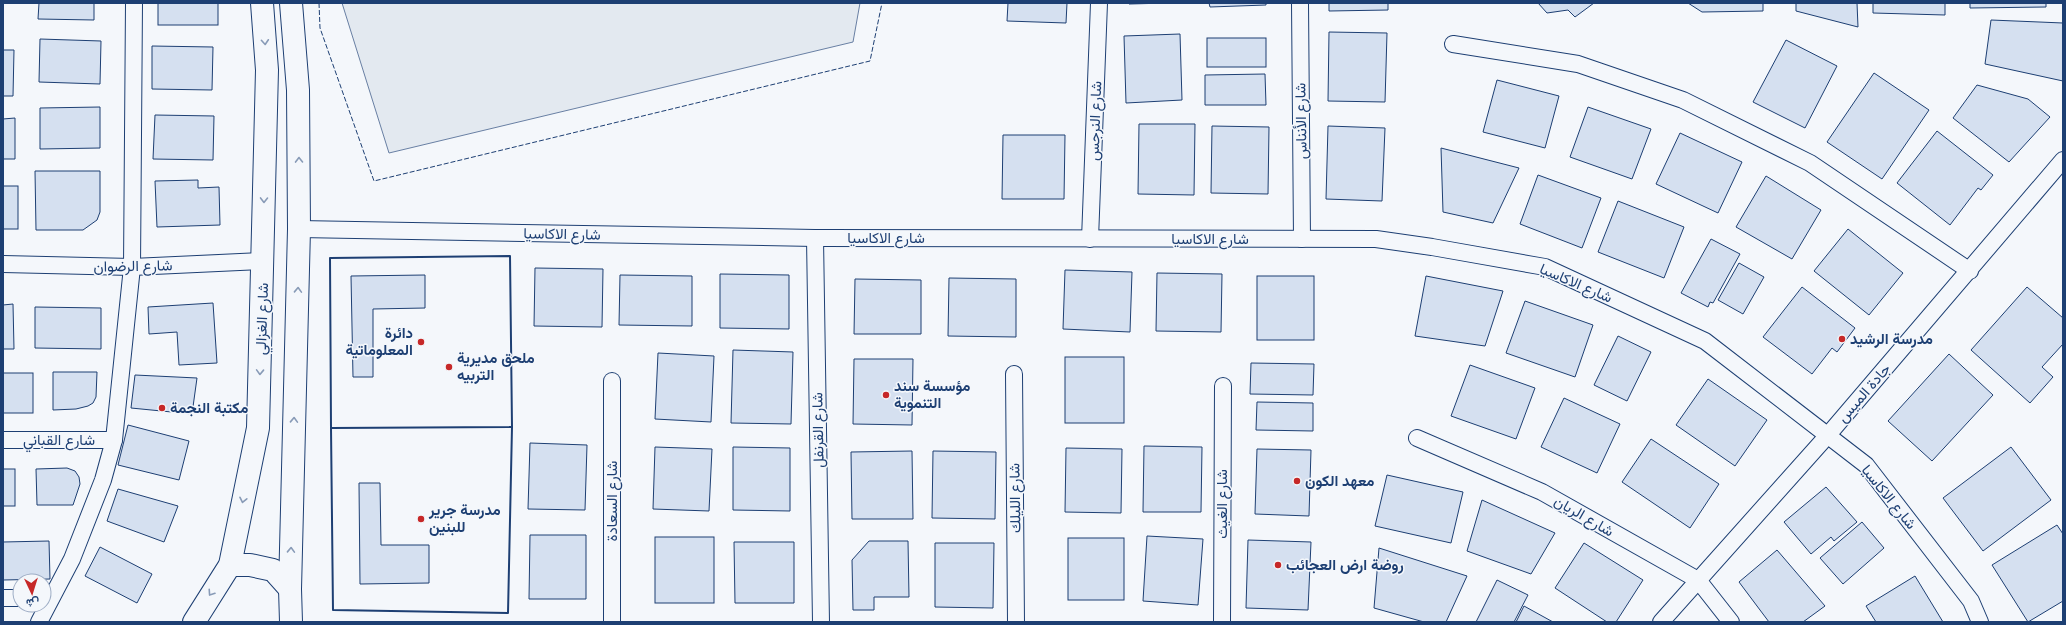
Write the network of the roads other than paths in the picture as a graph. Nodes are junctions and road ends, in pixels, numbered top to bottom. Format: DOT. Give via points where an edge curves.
graph roads {
  1 [pos="134,3"];
  2 [pos="262,3"];
  3 [pos="291,3"];
  4 [pos="1099,3"];
  5 [pos="1300,3"];
  6 [pos="1453,44"];
  7 [pos="2063,160"];
  8 [pos="299,229"];
  9 [pos="815,238"];
  10 [pos="1090,239"];
  11 [pos="1302,239"];
  12 [pos="263,261"];
  13 [pos="3,264"];
  14 [pos="132,267"];
  15 [pos="1970,271"];
  16 [pos="1014,374"];
  17 [pos="612,380"];
  18 [pos="1223,386"];
  19 [pos="1828,435"];
  20 [pos="1417,438"];
  21 [pos="3,440"];
  22 [pos="114,440"];
  23 [pos="230,565"];
  24 [pos="1698,580"];
  25 [pos="290,589"];
  26 [pos="52,591"];
  27 [pos="194,622"];
  28 [pos="291,622"];
  29 [pos="612,622"];
  30 [pos="821,622"];
  31 [pos="1016,622"];
  32 [pos="1222,622"];
  33 [pos="1661,622"];
  34 [pos="1731,622"];
  35 [pos="1980,622"];
  1 -- 14 [label="street"];
  2 -- 12 [label="main road, شارع الغزالي, one-way" via="267,70"];
  8 -- 3 [label="main road, one-way" via="298,90"];
  4 -- 10 [label="street, شارع النرجس"];
  5 -- 11 [label="street, شارع الأنناس"];
  6 -- 15 [label="street" via="1578,64 1683,100 1810,163"];
  7 -- 15 [label="street, جادة الميس"];
  8 -- 9 [label="street, شارع الاكاسيا"];
  25 -- 8 [label="main road, one-way"];
  9 -- 10 [label="street, شارع الاكاسيا"];
  9 -- 30 [label="street, شارع القرنفل"];
  10 -- 11 [label="street, شارع الاكاسيا"];
  11 -- 19 [label="street, شارع الاكاسيا" via="1376,240 1545,267 1705,341"];
  12 -- 14 [label="street, شارع الرضوان"];
  12 -- 23 [label="main road, شارع الغزالي, one-way" via="258,428"];
  13 -- 14 [label="street, شارع الرضوان"];
  14 -- 22 [label="street"];
  15 -- 19 [label="street, جادة الميس"];
  16 -- 31 [label="street, شارع الليلك"];
  17 -- 29 [label="street, شارع السعادة"];
  18 -- 32 [label="street, شارع الغيث"];
  19 -- 24 [label="street, جادة الميس"];
  19 -- 35 [label="street, شارع الاكاسيا" via="1866,465 1971,601"];
  20 -- 24 [label="street, شارع الريان" via="1542,492"];
  21 -- 22 [label="street, شارع القباني"];
  22 -- 26 [label="street" via="103,480 77,544"];
  23 -- 25 [label="main road" via="250,565 273,570"];
  23 -- 27 [label="main road, شارع الغزالي, one-way"];
  24 -- 33 [label="street, جادة الميس"];
  24 -- 34 [label="street, شارع الريان"];
  25 -- 28 [label="main road"];
}
